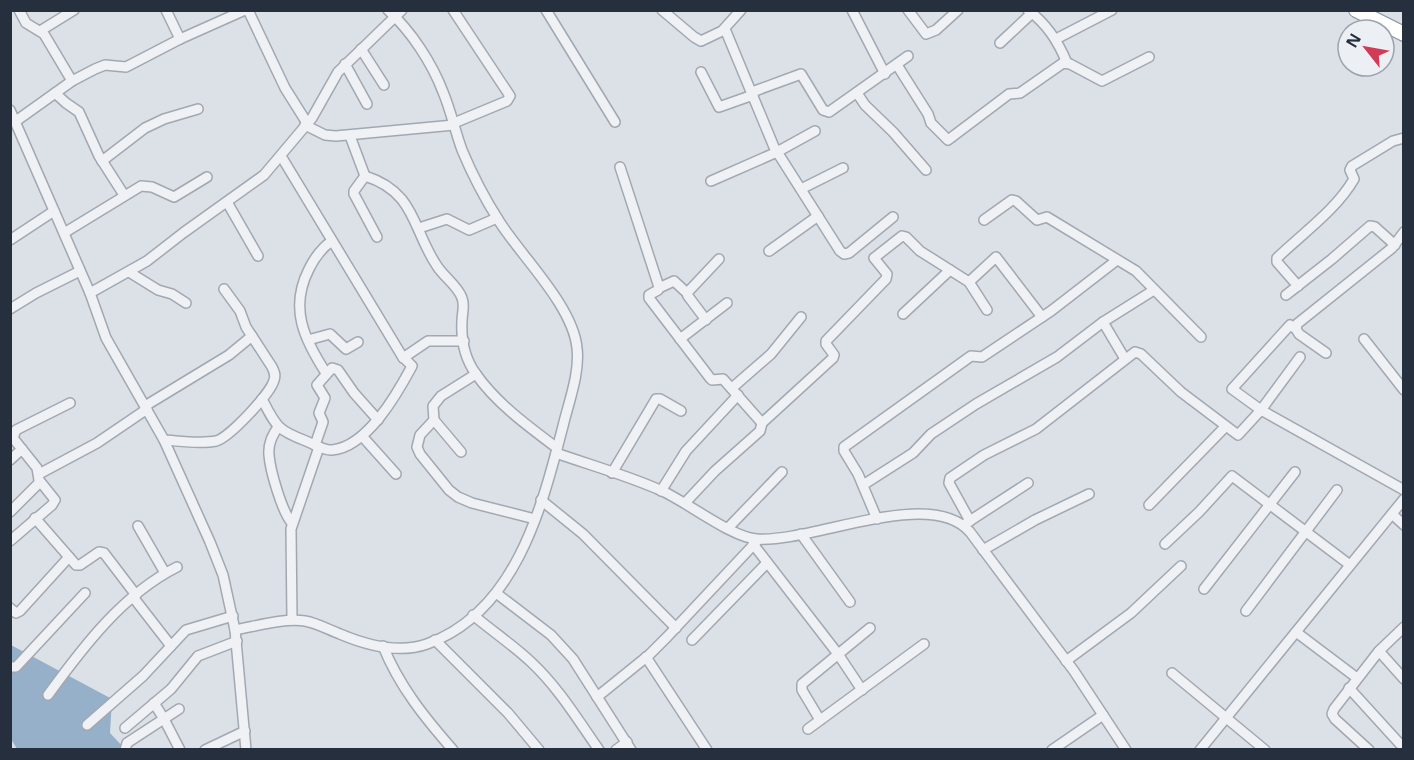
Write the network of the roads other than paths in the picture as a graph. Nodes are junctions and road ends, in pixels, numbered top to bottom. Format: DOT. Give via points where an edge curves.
graph roads {
  1 [pos="19,10"];
  2 [pos="74,10"];
  3 [pos="166,10"];
  4 [pos="246,10"];
  5 [pos="453,10"];
  6 [pos="546,10"];
  7 [pos="662,10"];
  8 [pos="741,10"];
  9 [pos="852,10"];
  10 [pos="908,10"];
  11 [pos="958,10"];
  12 [pos="1112,10"];
  13 [pos="1356,10"];
  14 [pos="1030,12"];
  15 [pos="395,13"];
  16 [pos="725,28"];
  17 [pos="40,30"];
  18 [pos="1404,34"];
  19 [pos="180,39"];
  20 [pos="1056,39"];
  21 [pos="1000,43"];
  22 [pos="361,49"];
  23 [pos="908,56"];
  24 [pos="1149,57"];
  25 [pos="1067,63"];
  26 [pos="345,64"];
  27 [pos="897,65"];
  28 [pos="701,72"];
  29 [pos="885,74"];
  30 [pos="72,81"];
  31 [pos="384,85"];
  32 [pos="55,93"];
  33 [pos="753,93"];
  34 [pos="857,93"];
  35 [pos="367,104"];
  36 [pos="198,109"];
  37 [pos="10,110"];
  38 [pos="615,122"];
  39 [pos="306,124"];
  40 [pos="454,124"];
  41 [pos="15,125"];
  42 [pos="815,131"];
  43 [pos="350,136"];
  44 [pos="1404,138"];
  45 [pos="777,152"];
  46 [pos="281,156"];
  47 [pos="102,161"];
  48 [pos="620,167"];
  49 [pos="843,168"];
  50 [pos="926,170"];
  51 [pos="365,176"];
  52 [pos="207,177"];
  53 [pos="711,180"];
  54 [pos="801,189"];
  55 [pos="124,195"];
  56 [pos="227,202"];
  57 [pos="54,211"];
  58 [pos="818,216"];
  59 [pos="893,217"];
  60 [pos="497,218"];
  61 [pos="984,220"];
  62 [pos="419,228"];
  63 [pos="1404,232"];
  64 [pos="64,233"];
  65 [pos="377,237"];
  66 [pos="11,238"];
  67 [pos="332,241"];
  68 [pos="1395,244"];
  69 [pos="769,251"];
  70 [pos="258,256"];
  71 [pos="719,259"];
  72 [pos="1117,260"];
  73 [pos="950,270"];
  74 [pos="80,271"];
  75 [pos="129,272"];
  76 [pos="969,282"];
  77 [pos="1298,286"];
  78 [pos="659,288"];
  79 [pos="224,289"];
  80 [pos="1154,290"];
  81 [pos="90,293"];
  82 [pos="687,293"];
  83 [pos="1286,295"];
  84 [pos="186,303"];
  85 [pos="727,303"];
  86 [pos="10,309"];
  87 [pos="987,310"];
  88 [pos="903,314"];
  89 [pos="801,317"];
  90 [pos="1042,317"];
  91 [pos="706,320"];
  92 [pos="1103,322"];
  93 [pos="1296,329"];
  94 [pos="252,336"];
  95 [pos="1201,337"];
  96 [pos="680,339"];
  97 [pos="1364,339"];
  98 [pos="308,340"];
  99 [pos="464,341"];
  100 [pos="358,342"];
  101 [pos="1326,353"];
  102 [pos="1300,357"];
  103 [pos="403,358"];
  104 [pos="1125,359"];
  105 [pos="326,374"];
  106 [pos="476,374"];
  107 [pos="1404,390"];
  108 [pos="735,392"];
  109 [pos="262,399"];
  110 [pos="70,403"];
  111 [pos="146,407"];
  112 [pos="1260,410"];
  113 [pos="681,411"];
  114 [pos="378,420"];
  115 [pos="434,420"];
  116 [pos="762,423"];
  117 [pos="278,427"];
  118 [pos="1225,427"];
  119 [pos="362,436"];
  120 [pos="164,440"];
  121 [pos="317,446"];
  122 [pos="22,449"];
  123 [pos="556,451"];
  124 [pos="461,452"];
  125 [pos="10,460"];
  126 [pos="782,472"];
  127 [pos="1294,472"];
  128 [pos="612,473"];
  129 [pos="396,474"];
  130 [pos="40,478"];
  131 [pos="1028,483"];
  132 [pos="863,486"];
  133 [pos="661,490"];
  134 [pos="1337,490"];
  135 [pos="1404,490"];
  136 [pos="1089,494"];
  137 [pos="1404,499"];
  138 [pos="541,500"];
  139 [pos="685,503"];
  140 [pos="1149,504"];
  141 [pos="1270,506"];
  142 [pos="10,512"];
  143 [pos="1392,514"];
  144 [pos="35,518"];
  145 [pos="535,519"];
  146 [pos="876,519"];
  147 [pos="292,523"];
  148 [pos="967,523"];
  149 [pos="1404,525"];
  150 [pos="138,526"];
  151 [pos="728,528"];
  152 [pos="1305,531"];
  153 [pos="801,534"];
  154 [pos="10,541"];
  155 [pos="756,542"];
  156 [pos="1165,544"];
  157 [pos="983,550"];
  158 [pos="69,557"];
  159 [pos="767,562"];
  160 [pos="1350,565"];
  161 [pos="1181,566"];
  162 [pos="177,567"];
  163 [pos="165,573"];
  164 [pos="1204,589"];
  165 [pos="85,593"];
  166 [pos="496,593"];
  167 [pos="134,596"];
  168 [pos="850,602"];
  169 [pos="10,608"];
  170 [pos="1246,611"];
  171 [pos="473,615"];
  172 [pos="233,616"];
  173 [pos="292,620"];
  174 [pos="1404,627"];
  175 [pos="676,628"];
  176 [pos="870,628"];
  177 [pos="235,630"];
  178 [pos="1296,632"];
  179 [pos="435,640"];
  180 [pos="692,640"];
  181 [pos="237,641"];
  182 [pos="924,644"];
  183 [pos="171,645"];
  184 [pos="383,646"];
  185 [pos="1379,651"];
  186 [pos="838,654"];
  187 [pos="646,657"];
  188 [pos="1066,661"];
  189 [pos="10,667"];
  190 [pos="1172,673"];
  191 [pos="1357,678"];
  192 [pos="1404,679"];
  193 [pos="1348,688"];
  194 [pos="862,690"];
  195 [pos="48,695"];
  196 [pos="597,697"];
  197 [pos="154,703"];
  198 [pos="179,709"];
  199 [pos="1103,715"];
  200 [pos="164,718"];
  201 [pos="1226,718"];
  202 [pos="820,720"];
  203 [pos="87,725"];
  204 [pos="125,728"];
  205 [pos="808,729"];
  206 [pos="245,731"];
  207 [pos="1400,745"];
  208 [pos="629,746"];
  209 [pos="1123,748"];
  210 [pos="125,750"];
  211 [pos="180,750"];
  212 [pos="205,750"];
  213 [pos="246,750"];
  214 [pos="453,750"];
  215 [pos="539,750"];
  216 [pos="599,750"];
  217 [pos="616,750"];
  218 [pos="707,750"];
  219 [pos="1052,750"];
  220 [pos="1200,750"];
  221 [pos="1265,750"];
  222 [pos="1369,750"];
  1 -- 17 [label="street" via="26,23"];
  2 -- 17 [label="street"];
  3 -- 19 [label="street"];
  4 -- 19 [label="street"];
  4 -- 39 [label="street"];
  5 -- 40 [label="street" via="510,96 507,101"];
  6 -- 38 [label="street"];
  7 -- 16 [label="street" via="697,40 705,40"];
  8 -- 16 [label="street"];
  9 -- 29 [label="street"];
  10 -- 11 [label="street" via="922,32 928,34"];
  12 -- 20 [label="street"];
  13 -- 18 [label="highway"];
  14 -- 20 [label="street"];
  14 -- 21 [label="street"];
  15 -- 22 [label="street"];
  15 -- 40 [label="street" via="432,70"];
  16 -- 33 [label="street"];
  17 -- 30 [label="street"];
  19 -- 30 [label="street" via="126,67 105,65"];
  20 -- 25 [label="street"];
  22 -- 26 [label="street"];
  22 -- 31 [label="street"];
  23 -- 27 [label="street"];
  24 -- 25 [label="street" via="1102,81"];
  25 -- 27 [label="street" via="1020,93 1009,94 948,140 931,123"];
  26 -- 35 [label="street"];
  26 -- 39 [label="street"];
  27 -- 29 [label="street"];
  28 -- 33 [label="street" via="719,107"];
  29 -- 34 [label="street"];
  30 -- 32 [label="street"];
  32 -- 41 [label="street"];
  32 -- 47 [label="street" via="79,112"];
  33 -- 34 [label="street" via="801,74 827,112"];
  33 -- 45 [label="street"];
  34 -- 50 [label="street"];
  36 -- 47 [label="street" via="145,128"];
  37 -- 41 [label="street"];
  39 -- 43 [label="street" via="325,135"];
  39 -- 46 [label="street"];
  40 -- 43 [label="street"];
  40 -- 60 [label="street" via="463,151"];
  41 -- 57 [label="street"];
  42 -- 45 [label="street"];
  43 -- 51 [label="street"];
  44 -- 77 [label="street" via="1352,166 1354,179 1341,196 1278,257 1277,262"];
  45 -- 53 [label="street"];
  45 -- 54 [label="street"];
  46 -- 56 [label="street" via="254,184"];
  46 -- 67 [label="street"];
  47 -- 55 [label="street"];
  48 -- 78 [label="street"];
  49 -- 54 [label="street"];
  51 -- 62 [label="street" via="383,182 397,194"];
  51 -- 65 [label="street" via="354,194"];
  52 -- 55 [label="street" via="174,197 146,186"];
  54 -- 58 [label="street"];
  55 -- 64 [label="street"];
  56 -- 70 [label="street"];
  56 -- 75 [label="street"];
  57 -- 64 [label="street"];
  57 -- 66 [label="street"];
  58 -- 59 [label="street" via="840,251 846,254"];
  58 -- 69 [label="street"];
  60 -- 62 [label="street" via="469,230 447,219"];
  60 -- 123 [label="street" via="552,293 575,339 574,379"];
  61 -- 72 [label="street" via="1015,200 1037,220 1046,217"];
  62 -- 99 [label="street" via="435,264 462,299"];
  63 -- 68 [label="street"];
  64 -- 74 [label="street"];
  67 -- 98 [label="street" via="314,258 299,295 299,312"];
  67 -- 103 [label="street"];
  68 -- 77 [label="street" via="1370,226"];
  68 -- 93 [label="street" via="1299,322"];
  71 -- 82 [label="street"];
  72 -- 80 [label="street" via="1136,271"];
  72 -- 90 [label="street"];
  73 -- 76 [label="street"];
  73 -- 88 [label="street"];
  73 -- 116 [label="street" via="903,236 875,257 888,276 825,341 833,358"];
  74 -- 81 [label="street"];
  74 -- 86 [label="street"];
  75 -- 81 [label="street"];
  75 -- 84 [label="street"];
  76 -- 87 [label="street"];
  76 -- 90 [label="street" via="996,257"];
  77 -- 83 [label="street"];
  78 -- 82 [label="street" via="674,281"];
  78 -- 96 [label="street" via="649,297"];
  79 -- 94 [label="street"];
  80 -- 92 [label="street"];
  80 -- 95 [label="street"];
  81 -- 111 [label="street" via="106,338"];
  82 -- 91 [label="street"];
  85 -- 91 [label="street"];
  89 -- 108 [label="street"];
  90 -- 132 [label="street" via="982,357 971,356 844,447"];
  91 -- 96 [label="street"];
  92 -- 104 [label="street"];
  92 -- 132 [label="street" via="1064,353 931,434 912,453"];
  93 -- 101 [label="street"];
  93 -- 112 [label="street" via="1290,325 1232,389"];
  94 -- 109 [label="street" via="275,372 274,381"];
  94 -- 111 [label="street"];
  96 -- 108 [label="street" via="710,378 722,378"];
  97 -- 107 [label="street"];
  98 -- 100 [label="street" via="332,335 346,349"];
  98 -- 105 [label="street"];
  99 -- 103 [label="street" via="428,341"];
  99 -- 106 [label="street"];
  102 -- 112 [label="street"];
  103 -- 114 [label="street" via="412,367"];
  104 -- 118 [label="street" via="1135,352 1141,354"];
  104 -- 148 [label="street" via="1036,429 984,455 950,478"];
  105 -- 114 [label="street" via="337,369"];
  105 -- 121 [label="street" via="317,385 324,400 319,412 323,422"];
  106 -- 115 [label="street" via="437,399"];
  106 -- 123 [label="street"];
  108 -- 116 [label="street"];
  108 -- 133 [label="street" via="686,451"];
  109 -- 117 [label="street"];
  109 -- 120 [label="street" via="220,440"];
  110 -- 122 [label="street" via="14,431 13,438"];
  111 -- 120 [label="street"];
  111 -- 130 [label="street"];
  112 -- 118 [label="street" via="1239,435"];
  112 -- 135 [label="street"];
  113 -- 128 [label="street" via="656,399"];
  114 -- 119 [label="street"];
  115 -- 124 [label="street"];
  115 -- 145 [label="street" via="420,435 417,447 449,490 464,500"];
  116 -- 139 [label="street" via="760,431"];
  117 -- 121 [label="street"];
  117 -- 147 [label="street" via="269,454 283,510"];
  118 -- 140 [label="street"];
  119 -- 121 [label="street" via="334,450"];
  119 -- 129 [label="street"];
  120 -- 172 [label="street" via="223,575"];
  121 -- 147 [label="street"];
  122 -- 125 [label="street"];
  122 -- 130 [label="street"];
  123 -- 128 [label="street"];
  123 -- 138 [label="street"];
  126 -- 151 [label="street"];
  127 -- 141 [label="street"];
  128 -- 133 [label="street"];
  130 -- 142 [label="street"];
  130 -- 144 [label="street" via="55,502"];
  131 -- 148 [label="street"];
  132 -- 146 [label="street"];
  133 -- 139 [label="street"];
  134 -- 152 [label="street"];
  136 -- 157 [label="street"];
  137 -- 143 [label="street"];
  138 -- 145 [label="street"];
  138 -- 175 [label="street" via="583,534"];
  139 -- 151 [label="street"];
  141 -- 152 [label="street"];
  141 -- 156 [label="street" via="1232,476"];
  141 -- 164 [label="street"];
  143 -- 149 [label="street"];
  143 -- 160 [label="street"];
  144 -- 154 [label="street"];
  144 -- 158 [label="street"];
  145 -- 166 [label="street" via="515,566"];
  146 -- 148 [label="street" via="931,514"];
  146 -- 153 [label="street"];
  147 -- 173 [label="street"];
  148 -- 157 [label="street"];
  150 -- 163 [label="street"];
  151 -- 155 [label="street"];
  152 -- 160 [label="street"];
  152 -- 170 [label="street"];
  153 -- 155 [label="street"];
  153 -- 168 [label="street"];
  155 -- 159 [label="street"];
  155 -- 175 [label="street"];
  157 -- 188 [label="street"];
  158 -- 167 [label="street" via="78,565 103,552"];
  158 -- 169 [label="street" via="20,611 16,613"];
  159 -- 180 [label="street"];
  159 -- 186 [label="street"];
  160 -- 178 [label="street"];
  161 -- 188 [label="street" via="1131,613"];
  162 -- 163 [label="street"];
  163 -- 167 [label="street"];
  165 -- 189 [label="street" via="16,667"];
  166 -- 171 [label="street"];
  166 -- 196 [label="street" via="562,646"];
  167 -- 183 [label="street"];
  167 -- 195 [label="street" via="81,650"];
  171 -- 179 [label="street"];
  171 -- 216 [label="street" via="531,662"];
  172 -- 177 [label="street"];
  172 -- 183 [label="street" via="191,628"];
  173 -- 177 [label="street"];
  173 -- 184 [label="street" via="307,621 348,638"];
  174 -- 185 [label="street"];
  175 -- 187 [label="street"];
  176 -- 186 [label="street"];
  177 -- 181 [label="street"];
  178 -- 191 [label="street"];
  178 -- 201 [label="street"];
  179 -- 184 [label="street" via="410,648"];
  179 -- 215 [label="street"];
  181 -- 197 [label="street" via="201,654"];
  181 -- 206 [label="street"];
  182 -- 194 [label="street"];
  183 -- 203 [label="street" via="143,676"];
  184 -- 214 [label="street" via="411,699"];
  185 -- 191 [label="street"];
  185 -- 192 [label="street"];
  186 -- 194 [label="street"];
  186 -- 202 [label="street" via="801,686"];
  187 -- 196 [label="street"];
  187 -- 218 [label="street"];
  188 -- 199 [label="street"];
  190 -- 201 [label="street"];
  191 -- 193 [label="street"];
  193 -- 207 [label="street"];
  193 -- 222 [label="street" via="1332,714"];
  194 -- 202 [label="street"];
  196 -- 208 [label="street"];
  197 -- 200 [label="street"];
  197 -- 204 [label="street"];
  198 -- 200 [label="street"];
  199 -- 209 [label="street"];
  199 -- 219 [label="street"];
  200 -- 210 [label="street" via="127,743"];
  200 -- 211 [label="street"];
  201 -- 220 [label="street"];
  201 -- 221 [label="street"];
  202 -- 205 [label="street"];
  206 -- 212 [label="street"];
  206 -- 213 [label="street"];
  208 -- 217 [label="street"];
}
